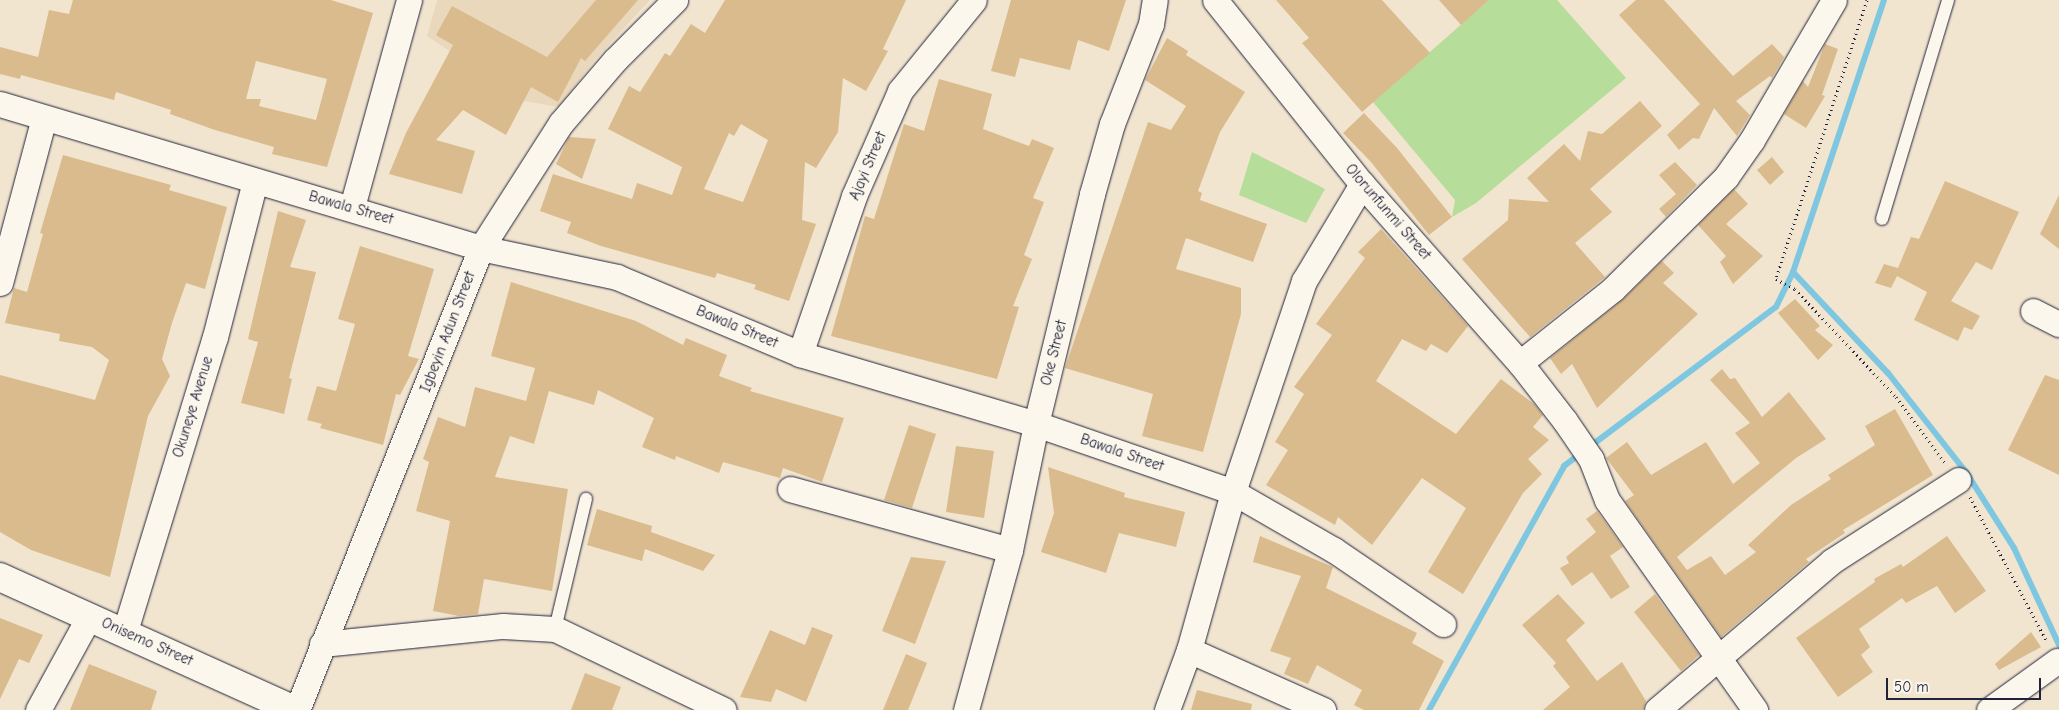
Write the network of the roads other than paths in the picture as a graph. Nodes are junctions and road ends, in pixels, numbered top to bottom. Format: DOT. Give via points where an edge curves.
graph roads {
  1 [pos="409,0"];
  2 [pos="675,0"];
  3 [pos="974,0"];
  4 [pos="1155,0"];
  5 [pos="1215,0"];
  6 [pos="1834,0"];
  7 [pos="1948,0"];
  8 [pos="0,104"];
  9 [pos="44,118"];
  10 [pos="255,181"];
  11 [pos="1362,184"];
  12 [pos="352,206"];
  13 [pos="1882,219"];
  14 [pos="481,248"];
  15 [pos="0,283"];
  16 [pos="2033,311"];
  17 [pos="2059,324"];
  18 [pos="800,354"];
  19 [pos="1520,363"];
  20 [pos="1036,424"];
  21 [pos="1958,480"];
  22 [pos="790,489"];
  23 [pos="1233,492"];
  24 [pos="586,499"];
  25 [pos="1010,550"];
  26 [pos="0,577"];
  27 [pos="89,616"];
  28 [pos="1444,624"];
  29 [pos="555,629"];
  30 [pos="125,631"];
  31 [pos="322,644"];
  32 [pos="1189,650"];
  33 [pos="1717,659"];
  34 [pos="2057,661"];
  35 [pos="38,710"];
  36 [pos="295,710"];
  37 [pos="724,710"];
  38 [pos="966,710"];
  39 [pos="1166,710"];
  40 [pos="1323,710"];
  41 [pos="1657,710"];
  42 [pos="1754,710"];
  43 [pos="1989,710"];
  1 -- 12 [label="street"];
  2 -- 14 [label="street, Igbeyin Adun Street" via="615,60 561,123"];
  3 -- 18 [label="street, Ajayi Street" via="900,91 854,196"];
  4 -- 20 [label="street, Oke Street" via="1151,24 1109,133"];
  5 -- 11 [label="street, Olorunfunmi Street"];
  6 -- 19 [label="street" via="1752,140 1726,176 1613,289"];
  7 -- 13 [label="lane"];
  8 -- 9 [label="street, Bawala Street"];
  9 -- 10 [label="street, Bawala Street"];
  9 -- 15 [label="street"];
  10 -- 12 [label="street, Bawala Street"];
  10 -- 30 [label="street, Okuneye Avenue" via="215,337"];
  11 -- 19 [label="street, Olorunfunmi Street"];
  11 -- 23 [label="street" via="1304,281"];
  12 -- 14 [label="street, Bawala Street"];
  14 -- 18 [label="street, Bawala Street" via="617,277"];
  14 -- 31 [label="street, Igbeyin Adun Street"];
  16 -- 17 [label="street"];
  18 -- 20 [label="street, Bawala Street"];
  19 -- 33 [label="street, Olorunfunmi Street" via="1588,454 1607,500"];
  20 -- 23 [label="street, Bawala Street"];
  20 -- 25 [label="street, Oke Street"];
  21 -- 33 [label="street" via="1832,561"];
  22 -- 25 [label="street"];
  23 -- 28 [label="street, Bawala Street" via="1334,550"];
  23 -- 32 [label="street"];
  24 -- 29 [label="lane"];
  25 -- 38 [label="street, Oke Street"];
  26 -- 27 [label="street, Onisemo Street"];
  27 -- 30 [label="street, Onisemo Street"];
  27 -- 35 [label="street"];
  29 -- 31 [label="street" via="503,626"];
  29 -- 37 [label="street"];
  30 -- 36 [label="street, Onisemo Street"];
  31 -- 36 [label="street, Igbeyin Adun Street"];
  32 -- 39 [label="street"];
  32 -- 40 [label="street"];
  33 -- 41 [label="street"];
  33 -- 42 [label="street, Olorunfunmi Street"];
  34 -- 43 [label="street"];
}
